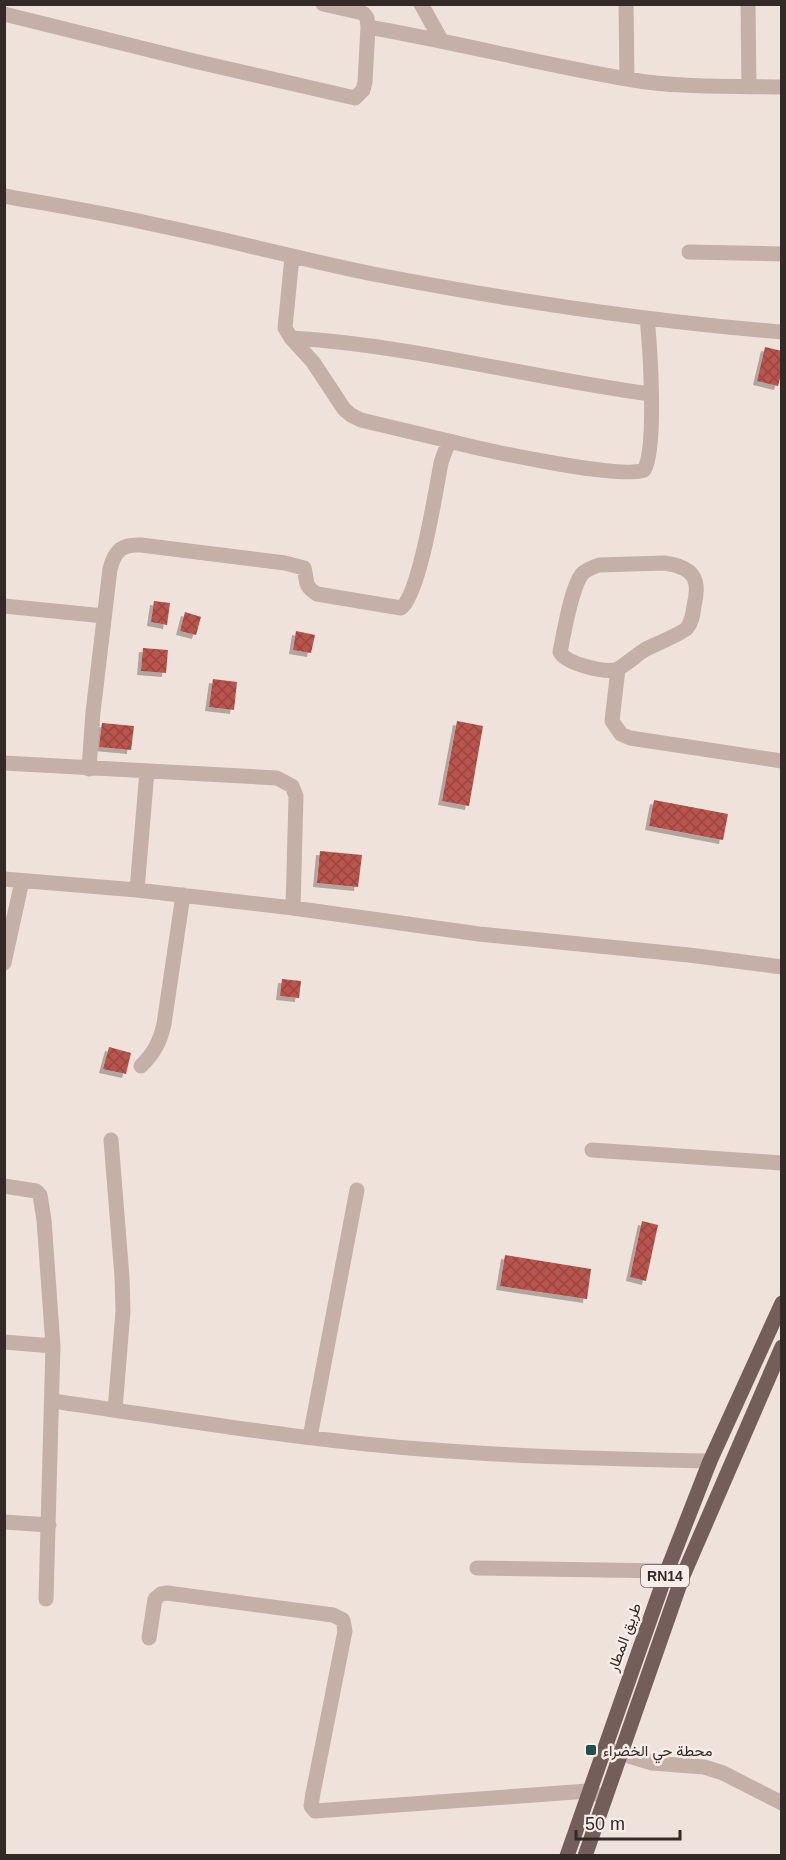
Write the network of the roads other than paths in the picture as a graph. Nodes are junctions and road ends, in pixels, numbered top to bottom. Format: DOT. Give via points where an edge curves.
graph roads {
  1 [pos="323,4"];
  2 [pos="421,4"];
  3 [pos="626,4"];
  4 [pos="748,4"];
  5 [pos="4,14"];
  6 [pos="368,27"];
  7 [pos="441,40"];
  8 [pos="627,79"];
  9 [pos="749,86"];
  10 [pos="782,87"];
  11 [pos="4,196"];
  12 [pos="689,252"];
  13 [pos="782,254"];
  14 [pos="291,257"];
  15 [pos="647,318"];
  16 [pos="782,332"];
  17 [pos="291,338"];
  18 [pos="650,394"];
  19 [pos="448,441"];
  20 [pos="4,606"];
  21 [pos="104,616"];
  22 [pos="618,669"];
  23 [pos="782,761"];
  24 [pos="4,763"];
  25 [pos="89,769"];
  26 [pos="147,771"];
  27 [pos="4,879"];
  28 [pos="22,881"];
  29 [pos="137,890"];
  30 [pos="183,895"];
  31 [pos="293,908"];
  32 [pos="4,963"];
  33 [pos="782,967"];
  34 [pos="141,1066"];
  35 [pos="111,1140"];
  36 [pos="592,1150"];
  37 [pos="782,1163"];
  38 [pos="4,1186"];
  39 [pos="357,1190"];
  40 [pos="782,1303"];
  41 [pos="775,1336"];
  42 [pos="4,1342"];
  43 [pos="53,1346"];
  44 [pos="782,1347"];
  45 [pos="52,1401"];
  46 [pos="115,1410"];
  47 [pos="310,1437"];
  48 [pos="710,1461"];
  49 [pos="4,1522"];
  50 [pos="49,1525"];
  51 [pos="477,1568"];
  52 [pos="666,1571"];
  53 [pos="682,1578"];
  54 [pos="46,1599"];
  55 [pos="149,1638"];
  56 [pos="603,1748"];
  57 [pos="620,1753"];
  58 [pos="588,1791"];
  59 [pos="604,1797"];
  60 [pos="782,1803"];
  61 [pos="567,1856"];
  62 [pos="585,1856"];
  1 -- 6 [label="street" via="363,13"];
  2 -- 7 [label="street"];
  3 -- 8 [label="street"];
  4 -- 9 [label="street"];
  5 -- 6 [label="street" via="355,98 365,82"];
  6 -- 7 [label="street"];
  7 -- 8 [label="street"];
  8 -- 9 [label="street"];
  9 -- 10 [label="street"];
  11 -- 14 [label="street" via="150,223"];
  12 -- 13 [label="street"];
  14 -- 15 [label="street" via="497,297"];
  14 -- 17 [label="street" via="285,328"];
  15 -- 16 [label="street"];
  15 -- 18 [label="street"];
  17 -- 18 [label="street" via="396,350"];
  17 -- 19 [label="street" via="351,415"];
  18 -- 19 [label="street" via="650,455 640,472 537,460"];
  19 -- 21 [label="street" via="421,561 410,598 401,608 317,594 305,582 304,568 296,565 132,545 123,546 112,558"];
  20 -- 21 [label="street"];
  21 -- 25 [label="street"];
  22 -- 22 [label="street" via="570,662 560,652 576,584 583,573 599,566 664,563 686,569 696,579 698,590 685,631 633,657"];
  22 -- 23 [label="street" via="612,721 621,734 672,746"];
  24 -- 25 [label="street"];
  25 -- 26 [label="street"];
  26 -- 29 [label="street"];
  26 -- 31 [label="street" via="277,778 292,786 297,811"];
  27 -- 28 [label="street"];
  28 -- 29 [label="street"];
  28 -- 32 [label="street"];
  29 -- 30 [label="street"];
  30 -- 31 [label="street"];
  30 -- 34 [label="street" via="164,1024 159,1044"];
  31 -- 33 [label="street" via="479,934"];
  35 -- 46 [label="street" via="123,1311"];
  36 -- 37 [label="street"];
  38 -- 43 [label="street" via="30,1189 40,1195"];
  39 -- 47 [label="street"];
  40 -- 41 [label="main road, طريق المطار / RN14"];
  41 -- 48 [label="main road, طريق المطار / RN14"];
  42 -- 43 [label="street"];
  43 -- 45 [label="street"];
  44 -- 53 [label="main road, RN14"];
  45 -- 46 [label="street"];
  45 -- 50 [label="street"];
  46 -- 47 [label="street"];
  47 -- 48 [label="street" via="468,1452"];
  48 -- 52 [label="main road, طريق المطار / RN14"];
  49 -- 50 [label="street"];
  50 -- 54 [label="street"];
  51 -- 52 [label="street"];
  52 -- 53 [label="street"];
  52 -- 56 [label="main road, طريق المطار / RN14"];
  53 -- 57 [label="main road, RN14"];
  55 -- 58 [label="street" via="155,1599 167,1593 333,1615 343,1620 345,1631 311,1806 315,1811"];
  56 -- 57 [label="street"];
  56 -- 58 [label="main road, طريق المطار / RN14"];
  57 -- 59 [label="main road, RN14"];
  57 -- 60 [label="street" via="652,1763 704,1767"];
  58 -- 59 [label="street"];
  58 -- 61 [label="main road, طريق المطار / RN14"];
  59 -- 62 [label="main road, RN14"];
}
